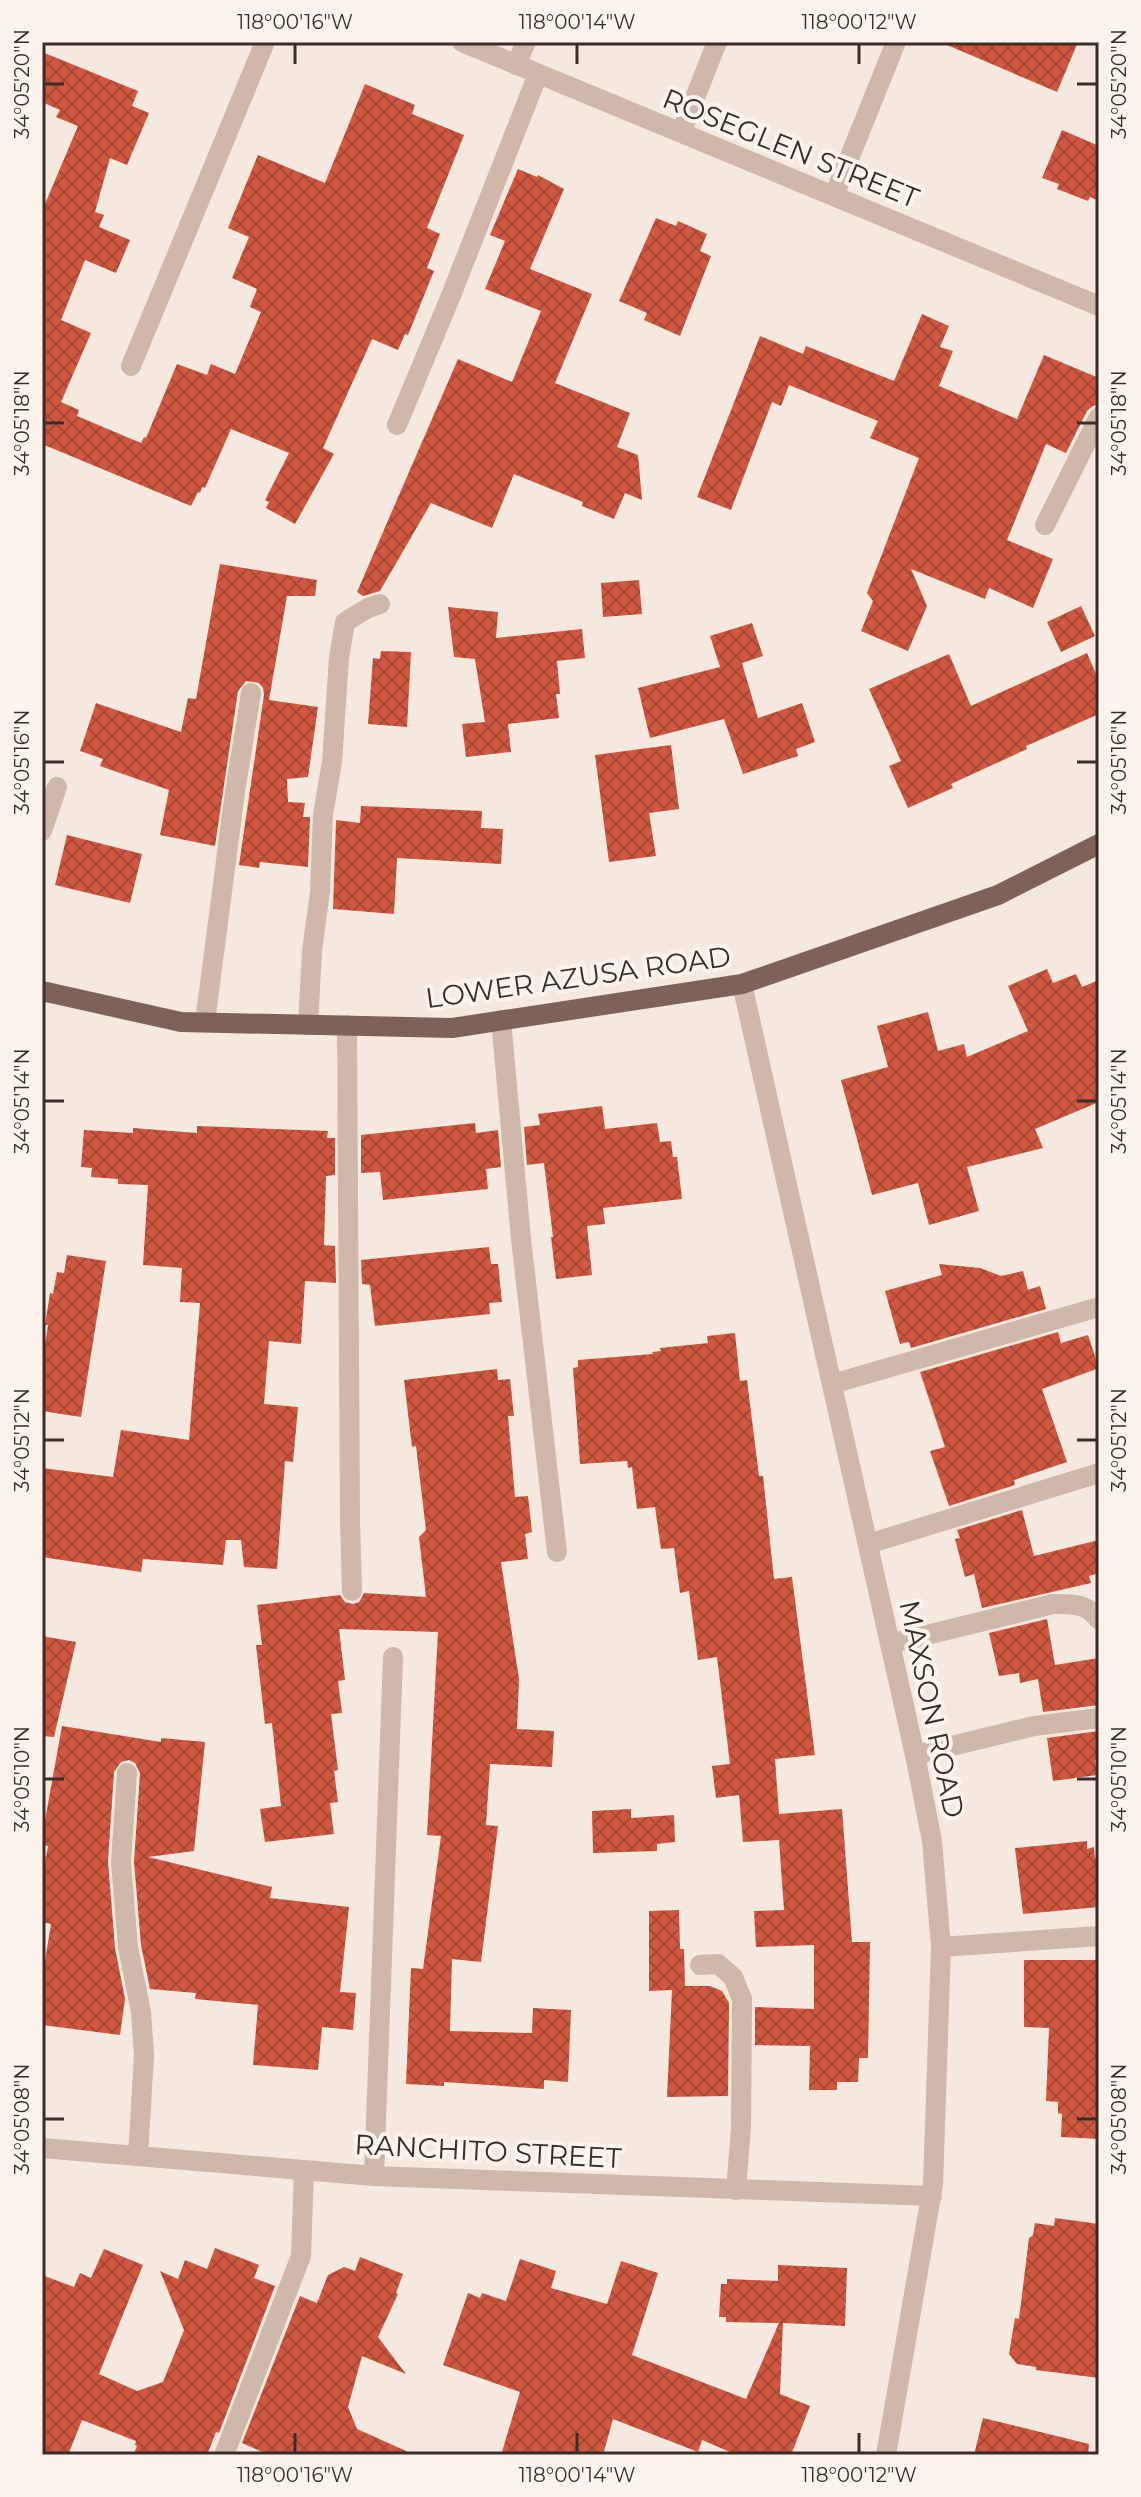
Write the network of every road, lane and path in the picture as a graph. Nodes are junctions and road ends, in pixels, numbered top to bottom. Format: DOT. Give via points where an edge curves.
graph roads {
  1 [pos="265,42"];
  2 [pos="462,42"];
  3 [pos="526,42"];
  4 [pos="717,42"];
  5 [pos="896,42"];
  6 [pos="516,65"];
  7 [pos="538,74"];
  8 [pos="681,133"];
  9 [pos="834,196"];
  10 [pos="1099,306"];
  11 [pos="131,366"];
  12 [pos="1099,417"];
  13 [pos="397,425"];
  14 [pos="1045,525"];
  15 [pos="380,604"];
  16 [pos="251,693"];
  17 [pos="57,787"];
  18 [pos="42,831"];
  19 [pos="1099,844"];
  20 [pos="742,984"];
  21 [pos="42,991"];
  22 [pos="501,1020"];
  23 [pos="205,1022"];
  24 [pos="308,1025"];
  25 [pos="347,1025"];
  26 [pos="1099,1307"];
  27 [pos="832,1384"];
  28 [pos="1099,1473"];
  29 [pos="868,1544"];
  30 [pos="557,1552"];
  31 [pos="352,1591"];
  32 [pos="1099,1620"];
  33 [pos="890,1644"];
  34 [pos="393,1657"];
  35 [pos="1099,1718"];
  36 [pos="915,1755"];
  37 [pos="127,1773"];
  38 [pos="1099,1936"];
  39 [pos="941,1947"];
  40 [pos="700,1965"];
  41 [pos="42,2148"];
  42 [pos="138,2156"];
  43 [pos="304,2170"];
  44 [pos="374,2176"];
  45 [pos="736,2190"];
  46 [pos="932,2196"];
  47 [pos="224,2455"];
  48 [pos="886,2455"];
  1 -- 11 [label="street"];
  2 -- 6 [label="street, ROSEGLEN STREET"];
  3 -- 6 [label="street"];
  4 -- 8 [label="street"];
  5 -- 9 [label="street"];
  6 -- 7 [label="street, ROSEGLEN STREET"];
  7 -- 8 [label="street, ROSEGLEN STREET"];
  7 -- 13 [label="street"];
  8 -- 9 [label="street, ROSEGLEN STREET"];
  9 -- 10 [label="street, ROSEGLEN STREET"];
  12 -- 14 [label="street"];
  15 -- 24 [label="street" via="345,622 323,814"];
  16 -- 23 [label="street"];
  17 -- 18 [label="street"];
  19 -- 20 [label="main road, LOWER AZUSA ROAD" via="998,895"];
  20 -- 22 [label="main road, LOWER AZUSA ROAD"];
  20 -- 27 [label="street, MAXSON ROAD"];
  21 -- 23 [label="main road, LOWER AZUSA ROAD" via="181,1022"];
  22 -- 25 [label="main road, LOWER AZUSA ROAD" via="452,1028"];
  22 -- 30 [label="street"];
  23 -- 24 [label="main road, LOWER AZUSA ROAD"];
  24 -- 25 [label="main road, LOWER AZUSA ROAD"];
  25 -- 31 [label="street"];
  26 -- 27 [label="street"];
  27 -- 29 [label="street, MAXSON ROAD"];
  28 -- 29 [label="street"];
  29 -- 33 [label="street, MAXSON ROAD"];
  32 -- 33 [label="street" via="1080,1604 1053,1604"];
  33 -- 36 [label="street, MAXSON ROAD"];
  34 -- 44 [label="street"];
  35 -- 36 [label="street" via="1034,1726"];
  36 -- 39 [label="street, MAXSON ROAD" via="932,1841"];
  37 -- 42 [label="street" via="121,1862 144,2055"];
  38 -- 39 [label="street"];
  39 -- 46 [label="street, MAXSON ROAD"];
  40 -- 45 [label="street" via="718,1964 733,1977 742,1999"];
  41 -- 42 [label="street, RANCHITO STREET"];
  42 -- 43 [label="street, RANCHITO STREET"];
  43 -- 44 [label="street, RANCHITO STREET"];
  43 -- 47 [label="street" via="301,2256"];
  44 -- 45 [label="street, RANCHITO STREET"];
  45 -- 46 [label="street, RANCHITO STREET"];
  46 -- 48 [label="street, MAXSON ROAD"];
}
